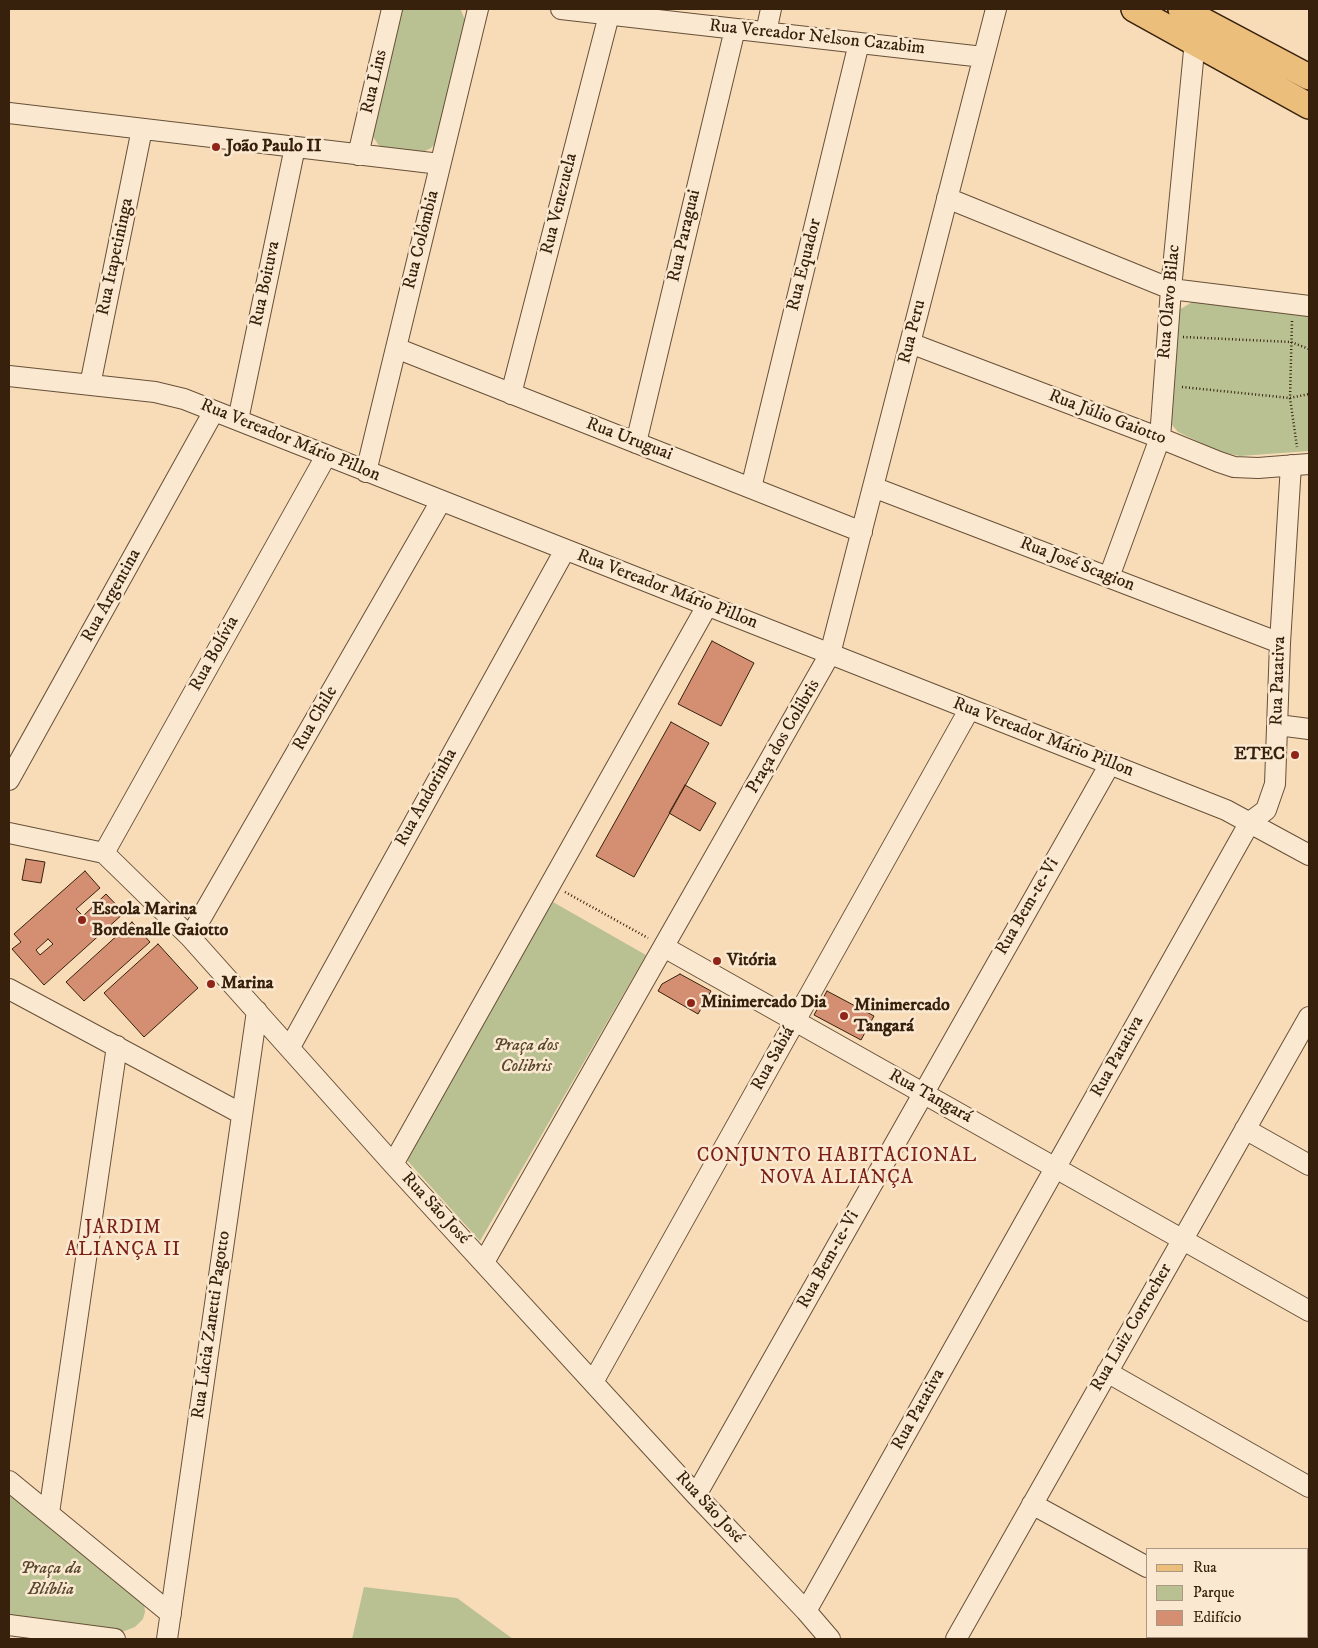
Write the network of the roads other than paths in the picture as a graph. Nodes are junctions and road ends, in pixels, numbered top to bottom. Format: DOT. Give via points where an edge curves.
graph roads {
  1 [pos="392,9"];
  2 [pos="478,9"];
  3 [pos="561,9"];
  4 [pos="771,9"];
  5 [pos="996,9"];
  6 [pos="1134,9"];
  7 [pos="1189,13"];
  8 [pos="609,15"];
  9 [pos="735,29"];
  10 [pos="766,32"];
  11 [pos="859,43"];
  12 [pos="1195,44"];
  13 [pos="983,57"];
  14 [pos="1309,76"];
  15 [pos="1309,106"];
  16 [pos="9,113"];
  17 [pos="142,129"];
  18 [pos="295,147"];
  19 [pos="358,155"];
  20 [pos="440,164"];
  21 [pos="947,198"];
  22 [pos="1171,289"];
  23 [pos="1301,305"];
  24 [pos="910,343"];
  25 [pos="396,348"];
  26 [pos="9,376"];
  27 [pos="90,385"];
  28 [pos="511,394"];
  29 [pos="214,411"];
  30 [pos="238,420"];
  31 [pos="1160,438"];
  32 [pos="636,443"];
  33 [pos="326,456"];
  34 [pos="1300,465"];
  35 [pos="366,472"];
  36 [pos="873,487"];
  37 [pos="750,488"];
  38 [pos="441,501"];
  39 [pos="862,532"];
  40 [pos="565,550"];
  41 [pos="1109,577"];
  42 [pos="707,606"];
  43 [pos="1280,643"];
  44 [pos="830,654"];
  45 [pos="969,710"];
  46 [pos="1278,725"];
  47 [pos="1309,729"];
  48 [pos="1110,764"];
  49 [pos="9,780"];
  50 [pos="1250,822"];
  51 [pos="9,833"];
  52 [pos="104,853"];
  53 [pos="1309,855"];
  54 [pos="190,937"];
  55 [pos="664,947"];
  56 [pos="9,989"];
  57 [pos="256,1010"];
  58 [pos="795,1021"];
  59 [pos="1308,1023"];
  60 [pos="117,1046"];
  61 [pos="290,1047"];
  62 [pos="923,1093"];
  63 [pos="242,1114"];
  64 [pos="1246,1129"];
  65 [pos="393,1164"];
  66 [pos="1309,1165"];
  67 [pos="1055,1168"];
  68 [pos="1183,1240"];
  69 [pos="484,1262"];
  70 [pos="1309,1311"];
  71 [pos="1107,1372"];
  72 [pos="593,1382"];
  73 [pos="9,1481"];
  74 [pos="1309,1487"];
  75 [pos="696,1495"];
  76 [pos="1032,1504"];
  77 [pos="49,1513"];
  78 [pos="1146,1566"];
  79 [pos="806,1611"];
  80 [pos="171,1614"];
  81 [pos="9,1625"];
  82 [pos="115,1639"];
  83 [pos="167,1639"];
  84 [pos="830,1639"];
  85 [pos="956,1639"];
  1 -- 19 [label="street, Rua Lins"];
  2 -- 20 [label="street, Rua Colômbia"];
  3 -- 8 [label="street, Rua Vereador Nelson Cazabim"];
  4 -- 10 [label="street"];
  5 -- 13 [label="street, Rua Peru"];
  6 -- 12 [label="main road"];
  7 -- 12 [label="street, Rua Olavo Bilac"];
  7 -- 14 [label="main road"];
  8 -- 9 [label="street, Rua Vereador Nelson Cazabim"];
  8 -- 28 [label="street, Rua Venezuela"];
  9 -- 10 [label="street, Rua Vereador Nelson Cazabim"];
  9 -- 32 [label="street, Rua Paraguai"];
  10 -- 11 [label="street, Rua Vereador Nelson Cazabim"];
  11 -- 13 [label="street, Rua Vereador Nelson Cazabim"];
  11 -- 37 [label="street, Rua Equador"];
  12 -- 15 [label="main road"];
  12 -- 22 [label="street, Rua Olavo Bilac"];
  13 -- 21 [label="street, Rua Peru"];
  16 -- 17 [label="street"];
  17 -- 18 [label="street"];
  17 -- 27 [label="street, Rua Itapetininga"];
  18 -- 19 [label="street"];
  18 -- 30 [label="street, Rua Boituva"];
  19 -- 20 [label="street"];
  20 -- 25 [label="street, Rua Colômbia"];
  21 -- 22 [label="street"];
  21 -- 24 [label="street, Rua Peru"];
  22 -- 23 [label="street"];
  22 -- 31 [label="street, Rua Olavo Bilac"];
  24 -- 31 [label="street, Rua Júlio Gaiotto"];
  24 -- 36 [label="street, Rua Peru"];
  25 -- 28 [label="street, Rua Uruguai"];
  25 -- 35 [label="street, Rua Colômbia"];
  26 -- 27 [label="street, Rua Vereador Mário Pillon"];
  27 -- 29 [label="street, Rua Vereador Mário Pillon" via="155,392"];
  28 -- 32 [label="street, Rua Uruguai"];
  29 -- 30 [label="street, Rua Vereador Mário Pillon"];
  29 -- 49 [label="street, Rua Argentina"];
  30 -- 33 [label="street, Rua Vereador Mário Pillon"];
  31 -- 34 [label="street, Rua Júlio Gaiotto" via="1234,467"];
  31 -- 41 [label="street, Rua Olavo Bilac"];
  32 -- 37 [label="street, Rua Uruguai"];
  33 -- 35 [label="street, Rua Vereador Mário Pillon"];
  33 -- 52 [label="street, Rua Bolívia"];
  34 -- 43 [label="street, Rua Patativa"];
  35 -- 38 [label="street, Rua Vereador Mário Pillon"];
  36 -- 39 [label="street, Rua Peru"];
  36 -- 41 [label="street, Rua José Scagion"];
  37 -- 39 [label="street, Rua Uruguai"];
  38 -- 40 [label="street, Rua Vereador Mário Pillon"];
  38 -- 54 [label="street, Rua Chile"];
  39 -- 44 [label="street, Rua Peru"];
  40 -- 42 [label="street, Rua Vereador Mário Pillon"];
  40 -- 61 [label="street, Rua Andorinha"];
  41 -- 43 [label="street, Rua José Scagion"];
  42 -- 44 [label="street, Rua Vereador Mário Pillon"];
  42 -- 65 [label="street"];
  43 -- 46 [label="street, Rua Patativa"];
  44 -- 45 [label="street, Rua Vereador Mário Pillon"];
  44 -- 55 [label="street, Praça dos Colibris"];
  45 -- 48 [label="street, Rua Vereador Mário Pillon"];
  45 -- 58 [label="street, Rua Sabiá"];
  46 -- 47 [label="street"];
  46 -- 50 [label="street, Rua Patativa" via="1275,784 1266,810"];
  48 -- 50 [label="street, Rua Vereador Mário Pillon"];
  48 -- 62 [label="street, Rua Bem-te-Vi"];
  50 -- 53 [label="street, Rua Vereador Mário Pillon"];
  50 -- 67 [label="street, Rua Patativa"];
  51 -- 52 [label="street"];
  52 -- 54 [label="street, Rua São José"];
  54 -- 57 [label="street, Rua São José"];
  55 -- 58 [label="street, Rua Tangará"];
  55 -- 69 [label="street, Praça dos Colibris"];
  56 -- 60 [label="street"];
  57 -- 61 [label="street, Rua São José"];
  57 -- 63 [label="street, Rua Lúcia Zanetti Pagotto"];
  58 -- 62 [label="street, Rua Tangará"];
  58 -- 72 [label="street, Rua Sabiá"];
  59 -- 64 [label="street, Rua Luiz Corrocher"];
  60 -- 63 [label="street"];
  60 -- 77 [label="street"];
  61 -- 65 [label="street, Rua São José"];
  62 -- 67 [label="street, Rua Tangará"];
  62 -- 75 [label="street, Rua Bem-te-Vi"];
  63 -- 80 [label="street, Rua Lúcia Zanetti Pagotto"];
  64 -- 66 [label="street"];
  64 -- 68 [label="street, Rua Luiz Corrocher"];
  65 -- 69 [label="street, Rua São José"];
  67 -- 68 [label="street, Rua Tangará"];
  67 -- 79 [label="street, Rua Patativa"];
  68 -- 70 [label="street, Rua Tangará"];
  68 -- 71 [label="street, Rua Luiz Corrocher"];
  69 -- 72 [label="street, Rua São José"];
  71 -- 74 [label="street"];
  71 -- 76 [label="street, Rua Luiz Corrocher"];
  72 -- 75 [label="street, Rua São José"];
  73 -- 77 [label="street"];
  75 -- 79 [label="street, Rua São José"];
  76 -- 78 [label="street"];
  76 -- 85 [label="street, Rua Luiz Corrocher"];
  77 -- 80 [label="street"];
  79 -- 84 [label="street, Rua São José"];
  80 -- 83 [label="street, Rua Lúcia Zanetti Pagotto"];
  81 -- 82 [label="street"];
}
